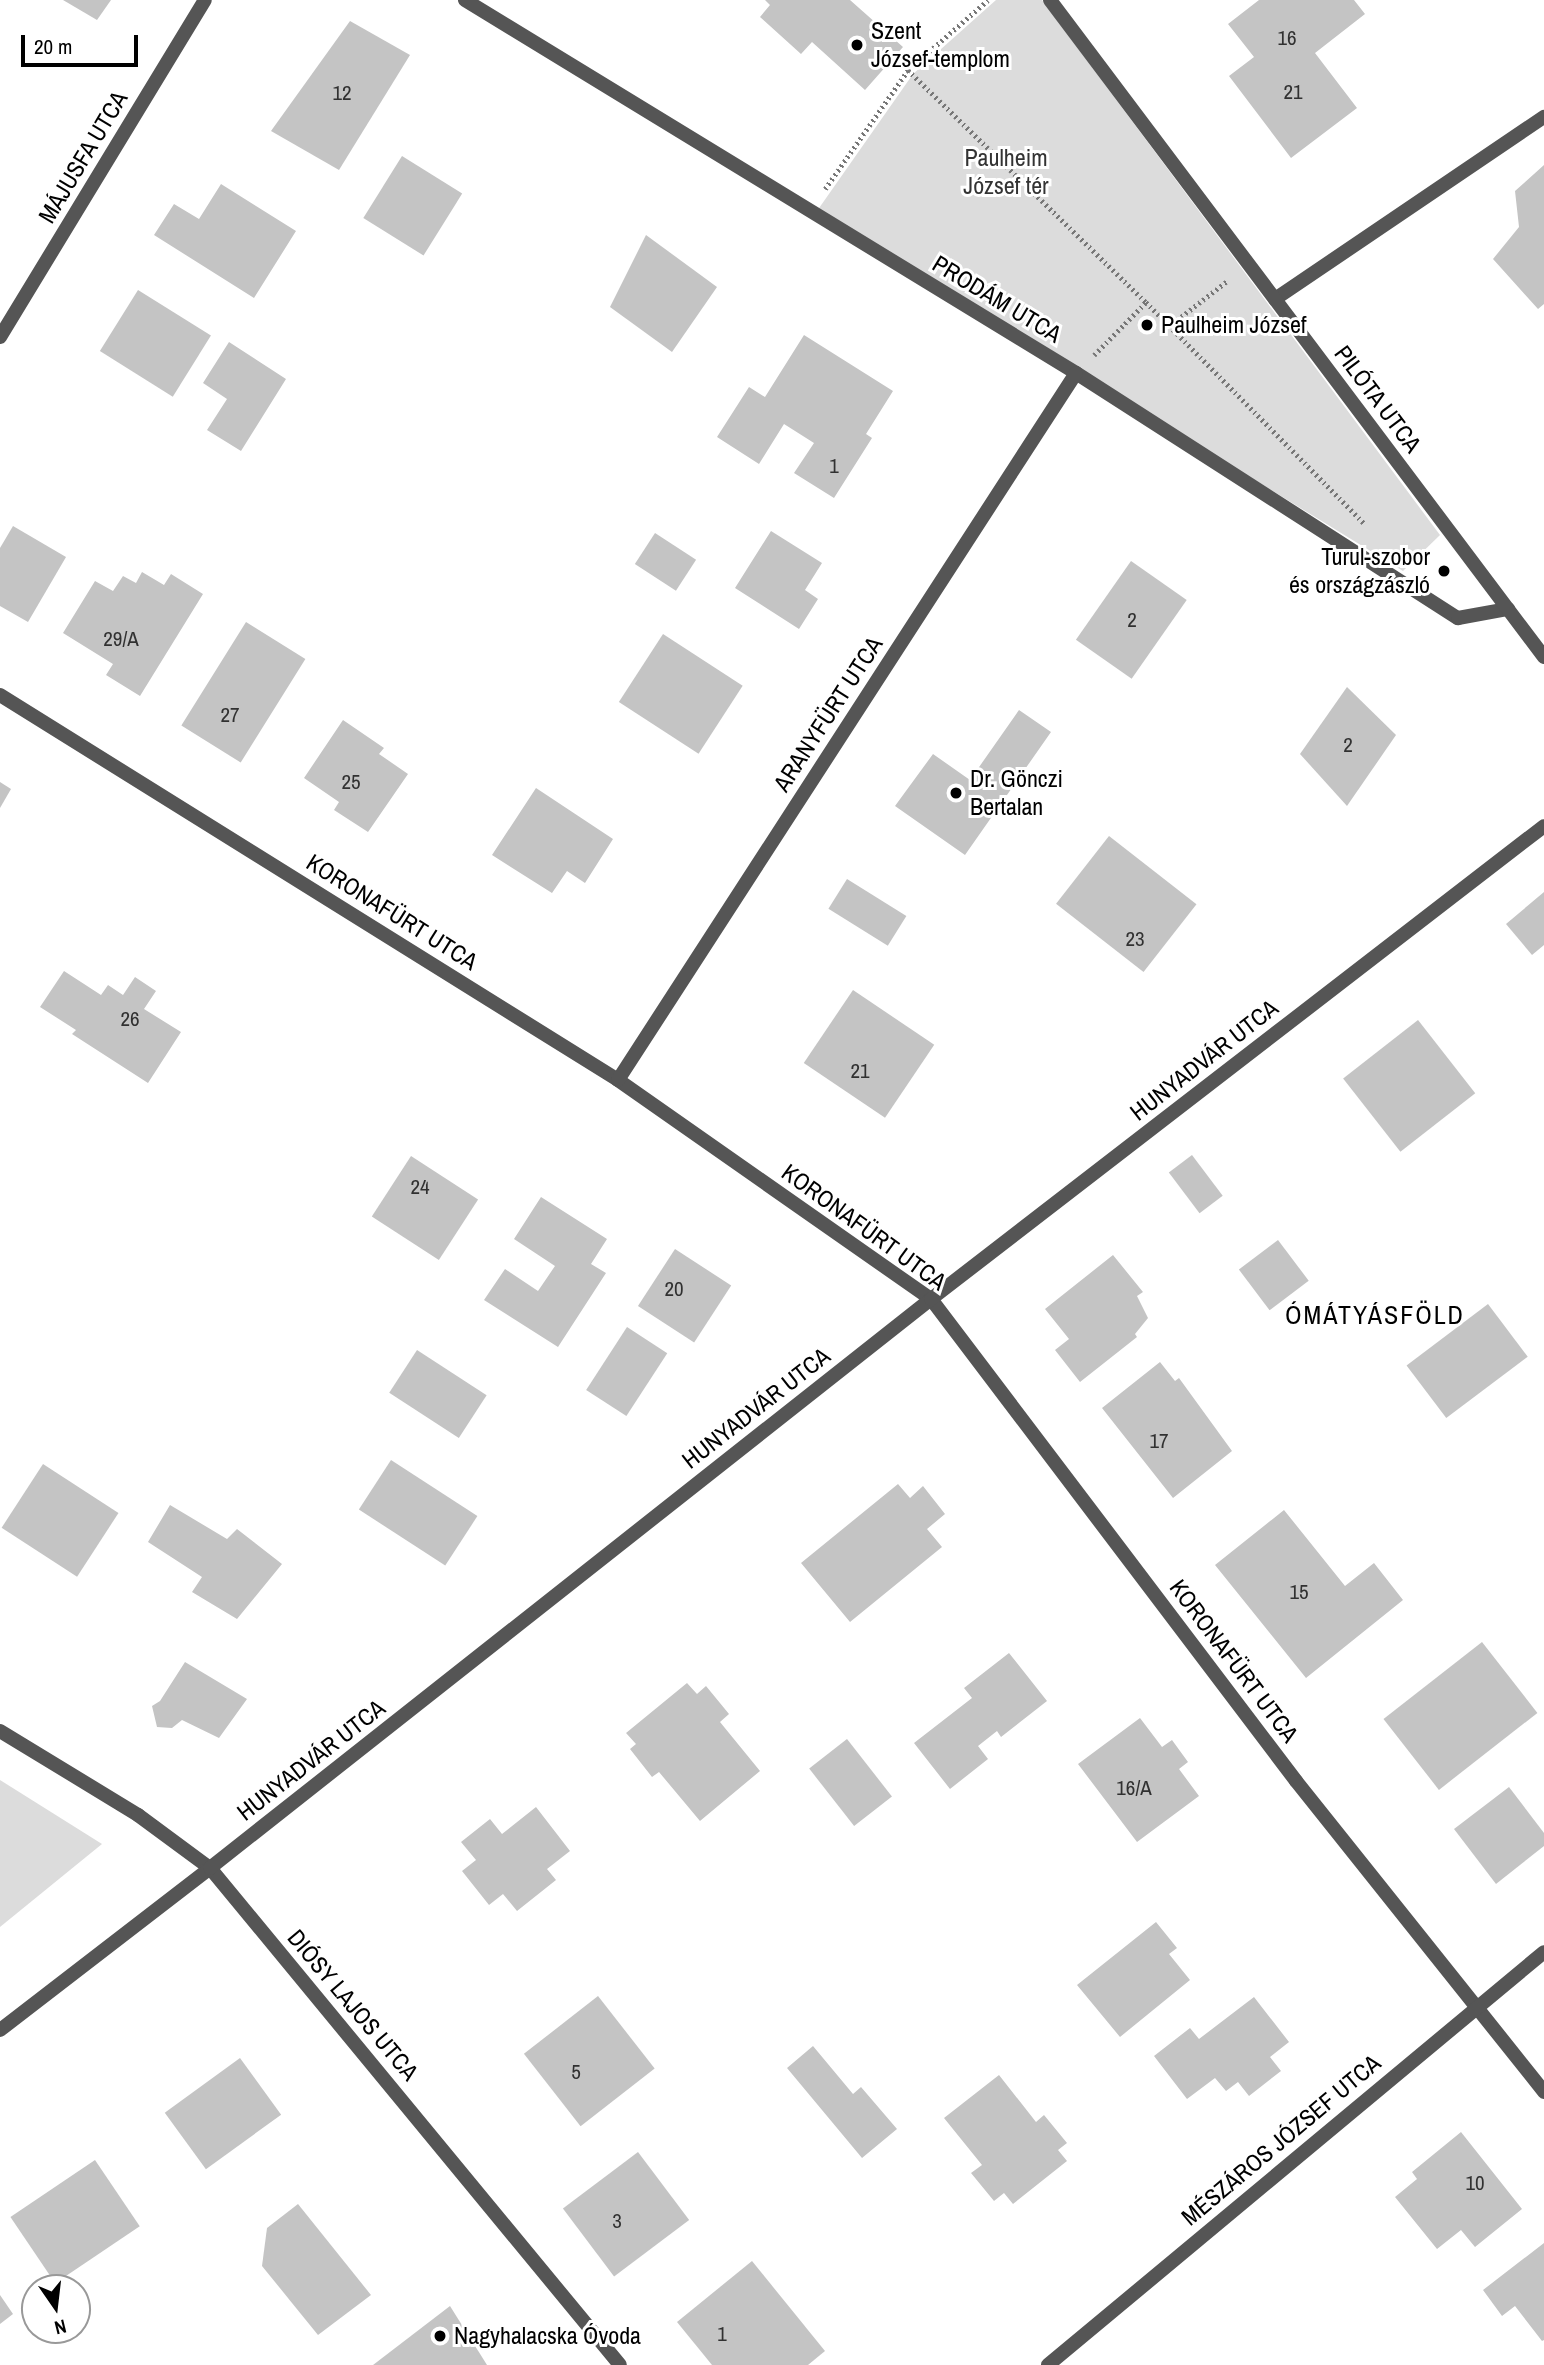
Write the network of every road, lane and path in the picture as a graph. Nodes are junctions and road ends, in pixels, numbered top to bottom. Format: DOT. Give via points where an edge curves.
graph roads {
  1 [pos="205,0"];
  2 [pos="465,0"];
  3 [pos="988,0"];
  4 [pos="1053,1"];
  5 [pos="908,70"];
  6 [pos="1544,117"];
  7 [pos="809,211"];
  8 [pos="1247,265"];
  9 [pos="1275,299"];
  10 [pos="1146,302"];
  11 [pos="1168,327"];
  12 [pos="0,337"];
  13 [pos="1076,373"];
  14 [pos="1371,530"];
  15 [pos="1508,609"];
  16 [pos="1544,657"];
  17 [pos="0,695"];
  18 [pos="1544,826"];
  19 [pos="618,1080"];
  20 [pos="932,1299"];
  21 [pos="0,1731"];
  22 [pos="210,1868"];
  23 [pos="1544,1952"];
  24 [pos="1476,2007"];
  25 [pos="0,2030"];
  26 [pos="1544,2092"];
  27 [pos="620,2365"];
  28 [pos="1048,2365"];
  1 -- 12 [label="street, MÁJUSFA UTCA"];
  2 -- 7 [label="street, PRODÁM UTCA"];
  3 -- 5 [label="path"];
  4 -- 8 [label="street, PILÓTA UTCA"];
  5 -- 7 [label="path"];
  5 -- 10 [label="path"];
  6 -- 9 [label="street"];
  7 -- 13 [label="street, PRODÁM UTCA"];
  8 -- 9 [label="street, PILÓTA UTCA"];
  8 -- 11 [label="path"];
  9 -- 15 [label="street, PILÓTA UTCA"];
  10 -- 11 [label="path"];
  10 -- 13 [label="path"];
  11 -- 14 [label="path"];
  13 -- 15 [label="street, PRODÁM UTCA" via="1458,618"];
  13 -- 19 [label="street, ARANYFÜRT UTCA"];
  15 -- 16 [label="street, PILÓTA UTCA"];
  17 -- 19 [label="street, KORONAFÜRT UTCA"];
  18 -- 20 [label="street, HUNYADVÁR UTCA"];
  19 -- 20 [label="street, KORONAFÜRT UTCA"];
  20 -- 22 [label="street, HUNYADVÁR UTCA"];
  20 -- 24 [label="street, KORONAFÜRT UTCA" via="1296,1781"];
  21 -- 22 [label="street, DIÓSY LAJOS UTCA" via="138,1815"];
  22 -- 25 [label="street, HUNYADVÁR UTCA"];
  22 -- 27 [label="street, DIÓSY LAJOS UTCA"];
  23 -- 24 [label="street, MÉSZÁROS JÓZSEF UTCA"];
  24 -- 26 [label="street, KORONAFÜRT UTCA"];
  24 -- 28 [label="street, MÉSZÁROS JÓZSEF UTCA"];
}
